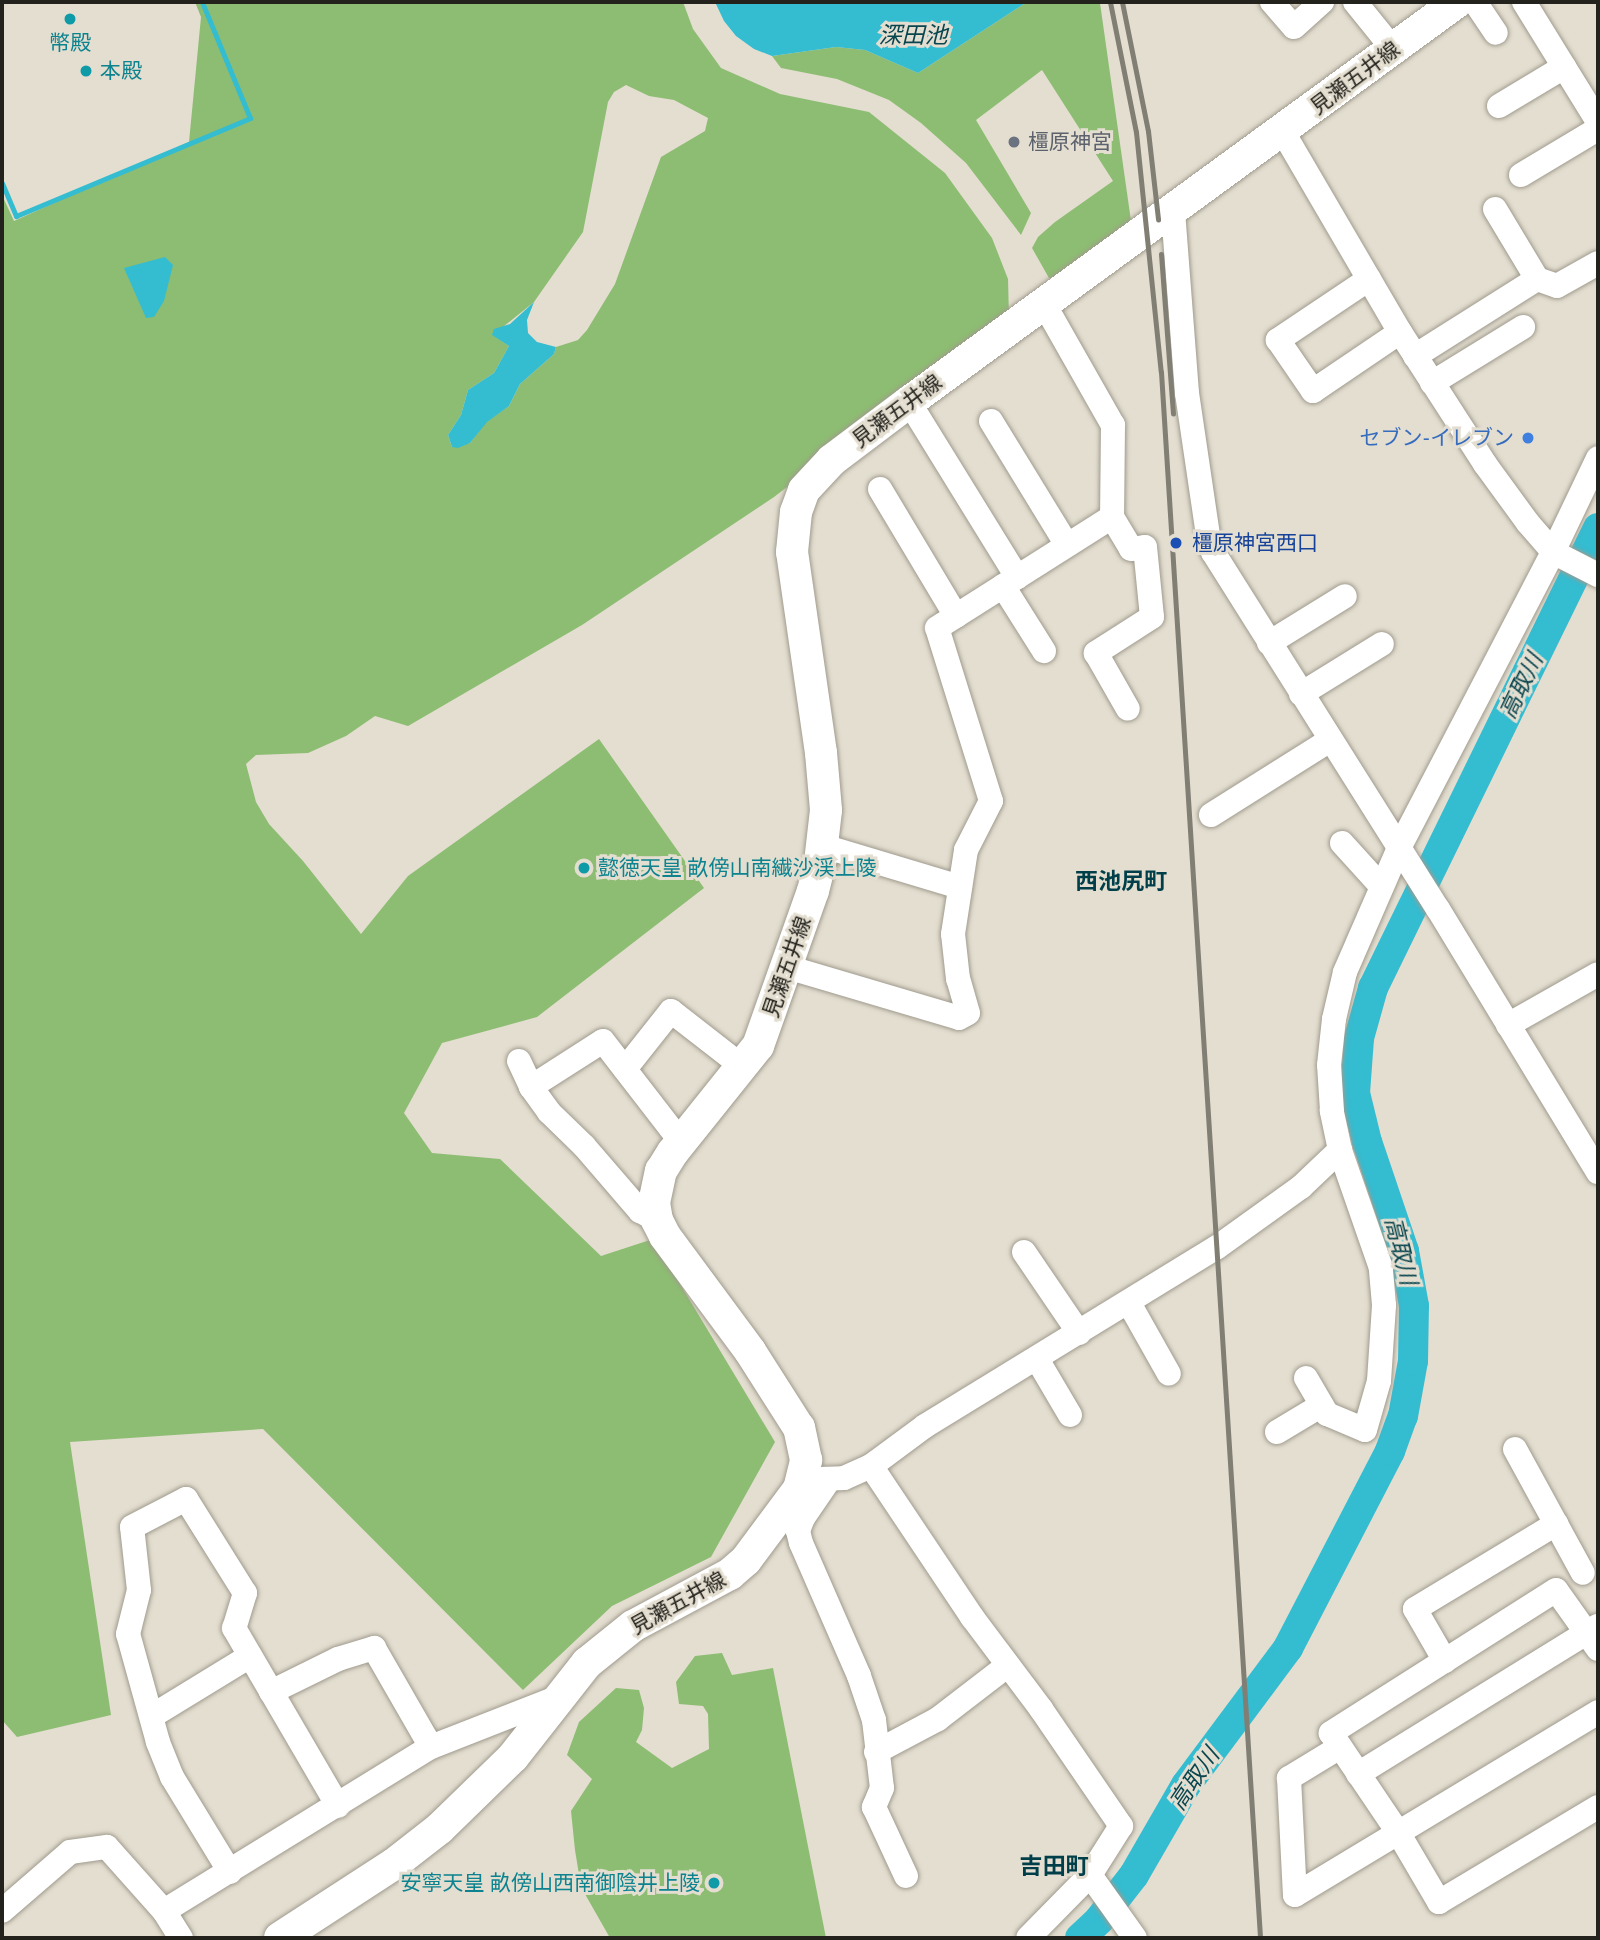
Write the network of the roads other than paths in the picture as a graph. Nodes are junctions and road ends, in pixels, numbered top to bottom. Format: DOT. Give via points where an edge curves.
graph roads {
  1 [pos="1272,2"];
  2 [pos="1322,2"];
  3 [pos="1355,2"];
  4 [pos="1457,2"];
  5 [pos="1475,2"];
  6 [pos="1524,2"];
  7 [pos="1496,33"];
  8 [pos="1393,49"];
  9 [pos="1564,67"];
  10 [pos="1499,107"];
  11 [pos="1598,122"];
  12 [pos="1598,129"];
  13 [pos="1283,132"];
  14 [pos="1521,175"];
  15 [pos="1495,209"];
  16 [pos="1173,211"];
  17 [pos="1598,263"];
  18 [pos="1369,279"];
  19 [pos="1537,279"];
  20 [pos="1042,302"];
  21 [pos="1523,327"];
  22 [pos="1400,332"];
  23 [pos="1415,356"];
  24 [pos="1432,383"];
  25 [pos="909,402"];
  26 [pos="991,421"];
  27 [pos="1598,458"];
  28 [pos="880,489"];
  29 [pos="1112,517"];
  30 [pos="1067,545"];
  31 [pos="1557,554"];
  32 [pos="1598,575"];
  33 [pos="1010,581"];
  34 [pos="1345,596"];
  35 [pos="956,616"];
  36 [pos="1269,643"];
  37 [pos="1382,644"];
  38 [pos="1044,651"];
  39 [pos="1301,694"];
  40 [pos="1128,709"];
  41 [pos="1330,740"];
  42 [pos="1211,815"];
  43 [pos="1342,843"];
  44 [pos="823,846"];
  45 [pos="1404,856"];
  46 [pos="1381,886"];
  47 [pos="960,887"];
  48 [pos="787,967"];
  49 [pos="1598,974"];
  50 [pos="1508,1025"];
  51 [pos="519,1061"];
  52 [pos="743,1067"];
  53 [pos="625,1069"];
  54 [pos="531,1087"];
  55 [pos="681,1142"];
  56 [pos="1340,1150"];
  57 [pos="1598,1172"];
  58 [pos="657,1220"];
  59 [pos="1024,1252"];
  60 [pos="1129,1303"];
  61 [pos="1079,1333"];
  62 [pos="1037,1359"];
  63 [pos="1169,1374"];
  64 [pos="1306,1378"];
  65 [pos="1322,1405"];
  66 [pos="1070,1415"];
  67 [pos="1277,1432"];
  68 [pos="1515,1449"];
  69 [pos="871,1466"];
  70 [pos="817,1478"];
  71 [pos="1556,1524"];
  72 [pos="1590,1568"];
  73 [pos="1556,1590"];
  74 [pos="1594,1636"];
  75 [pos="250,1656"];
  76 [pos="1445,1661"];
  77 [pos="1008,1665"];
  78 [pos="271,1692"];
  79 [pos="556,1698"];
  80 [pos="1598,1712"];
  81 [pos="152,1716"];
  82 [pos="1340,1747"];
  83 [pos="430,1748"];
  84 [pos="876,1752"];
  85 [pos="1358,1774"];
  86 [pos="338,1806"];
  87 [pos="1598,1807"];
  88 [pos="1399,1834"];
  89 [pos="230,1872"];
  90 [pos="906,1876"];
  91 [pos="1093,1879"];
  92 [pos="164,1911"];
  93 [pos="2,1912"];
  94 [pos="1131,1933"];
  95 [pos="181,1938"];
  96 [pos="280,1938"];
  97 [pos="1028,1938"];
  1 -- 2 [label="street" via="1294,27"];
  3 -- 8 [label="street"];
  4 -- 8 [label="main road, 見瀬五井線"];
  5 -- 7 [label="street"];
  6 -- 9 [label="street"];
  8 -- 13 [label="main road, 見瀬五井線"];
  9 -- 10 [label="street"];
  9 -- 11 [label="street"];
  12 -- 14 [label="street"];
  13 -- 16 [label="main road, 見瀬五井線"];
  13 -- 18 [label="street"];
  15 -- 19 [label="street"];
  16 -- 20 [label="main road, 見瀬五井線"];
  16 -- 36 [label="street" via="1185,375 1208,536 1221,567"];
  17 -- 19 [label="street" via="1557,286"];
  18 -- 22 [label="street"];
  18 -- 22 [label="street" via="1279,340 1312,391"];
  19 -- 23 [label="street"];
  20 -- 25 [label="main road, 見瀬五井線"];
  20 -- 29 [label="street" via="1113,425"];
  21 -- 24 [label="street"];
  22 -- 23 [label="street"];
  23 -- 24 [label="street"];
  24 -- 31 [label="street" via="1485,464"];
  25 -- 33 [label="street"];
  25 -- 44 [label="main road, 見瀬五井線" via="816,474 796,512 792,552 821,753 826,810"];
  26 -- 30 [label="street"];
  27 -- 31 [label="street"];
  28 -- 35 [label="street"];
  29 -- 30 [label="street"];
  29 -- 40 [label="street" via="1131,549 1145,547 1152,617 1096,653"];
  30 -- 33 [label="street"];
  31 -- 32 [label="street"];
  31 -- 45 [label="street"];
  33 -- 35 [label="street"];
  33 -- 38 [label="street"];
  34 -- 36 [label="street"];
  35 -- 47 [label="street" via="937,628 991,801 966,850"];
  36 -- 39 [label="street"];
  37 -- 39 [label="street"];
  39 -- 41 [label="street"];
  41 -- 42 [label="street"];
  41 -- 45 [label="street"];
  43 -- 46 [label="street"];
  44 -- 47 [label="street"];
  44 -- 48 [label="main road, 見瀬五井線"];
  45 -- 46 [label="street"];
  45 -- 50 [label="street"];
  46 -- 56 [label="street" via="1345,972 1334,1019 1329,1065"];
  47 -- 48 [label="street" via="954,957 968,1013 959,1018"];
  48 -- 52 [label="main road, 見瀬五井線" via="766,1028"];
  49 -- 50 [label="street"];
  50 -- 57 [label="street"];
  51 -- 54 [label="street"];
  52 -- 53 [label="street" via="671,1011"];
  52 -- 55 [label="main road, 見瀬五井線"];
  53 -- 54 [label="street" via="603,1041"];
  53 -- 55 [label="street"];
  54 -- 58 [label="street" via="640,1211"];
  55 -- 58 [label="main road, 見瀬五井線" via="661,1171 654,1203"];
  56 -- 60 [label="street" via="1281,1202"];
  56 -- 65 [label="street" via="1381,1268 1384,1345 1380,1381 1364,1430 1327,1414"];
  58 -- 70 [label="main road" via="790,1411"];
  59 -- 61 [label="street"];
  60 -- 61 [label="street"];
  60 -- 63 [label="street"];
  61 -- 62 [label="street"];
  62 -- 66 [label="street"];
  62 -- 69 [label="street" via="918,1431"];
  64 -- 65 [label="street"];
  65 -- 67 [label="street"];
  68 -- 71 [label="street"];
  69 -- 70 [label="street" via="844,1478"];
  69 -- 77 [label="street"];
  70 -- 79 [label="main road, 見瀬五井線" via="799,1489 738,1567 715,1584 633,1626 587,1663"];
  70 -- 84 [label="street" via="798,1531 859,1676 874,1720"];
  71 -- 72 [label="street"];
  71 -- 76 [label="street" via="1415,1609"];
  72 -- 73 [label="street"];
  73 -- 74 [label="street"];
  73 -- 76 [label="street"];
  74 -- 85 [label="street"];
  75 -- 78 [label="street"];
  75 -- 81 [label="street"];
  75 -- 81 [label="street" via="234,1628 244,1593 186,1499 132,1527 139,1590 128,1634"];
  76 -- 82 [label="street" via="1331,1733"];
  77 -- 84 [label="street" via="938,1719"];
  77 -- 91 [label="street" via="1121,1826"];
  78 -- 83 [label="street" via="338,1659 374,1648"];
  78 -- 86 [label="street"];
  79 -- 83 [label="street"];
  79 -- 96 [label="main road, 見瀬五井線" via="513,1757 440,1828 394,1864"];
  80 -- 88 [label="street"];
  81 -- 89 [label="street" via="163,1760"];
  82 -- 85 [label="street"];
  82 -- 88 [label="street" via="1289,1778 1295,1895"];
  83 -- 86 [label="street"];
  84 -- 90 [label="street" via="883,1788 874,1807"];
  85 -- 88 [label="street"];
  86 -- 89 [label="street"];
  87 -- 88 [label="street" via="1439,1902"];
  89 -- 92 [label="street"];
  91 -- 94 [label="street"];
  91 -- 97 [label="street"];
  92 -- 93 [label="street" via="107,1847 70,1852"];
  92 -- 95 [label="street"];
}
